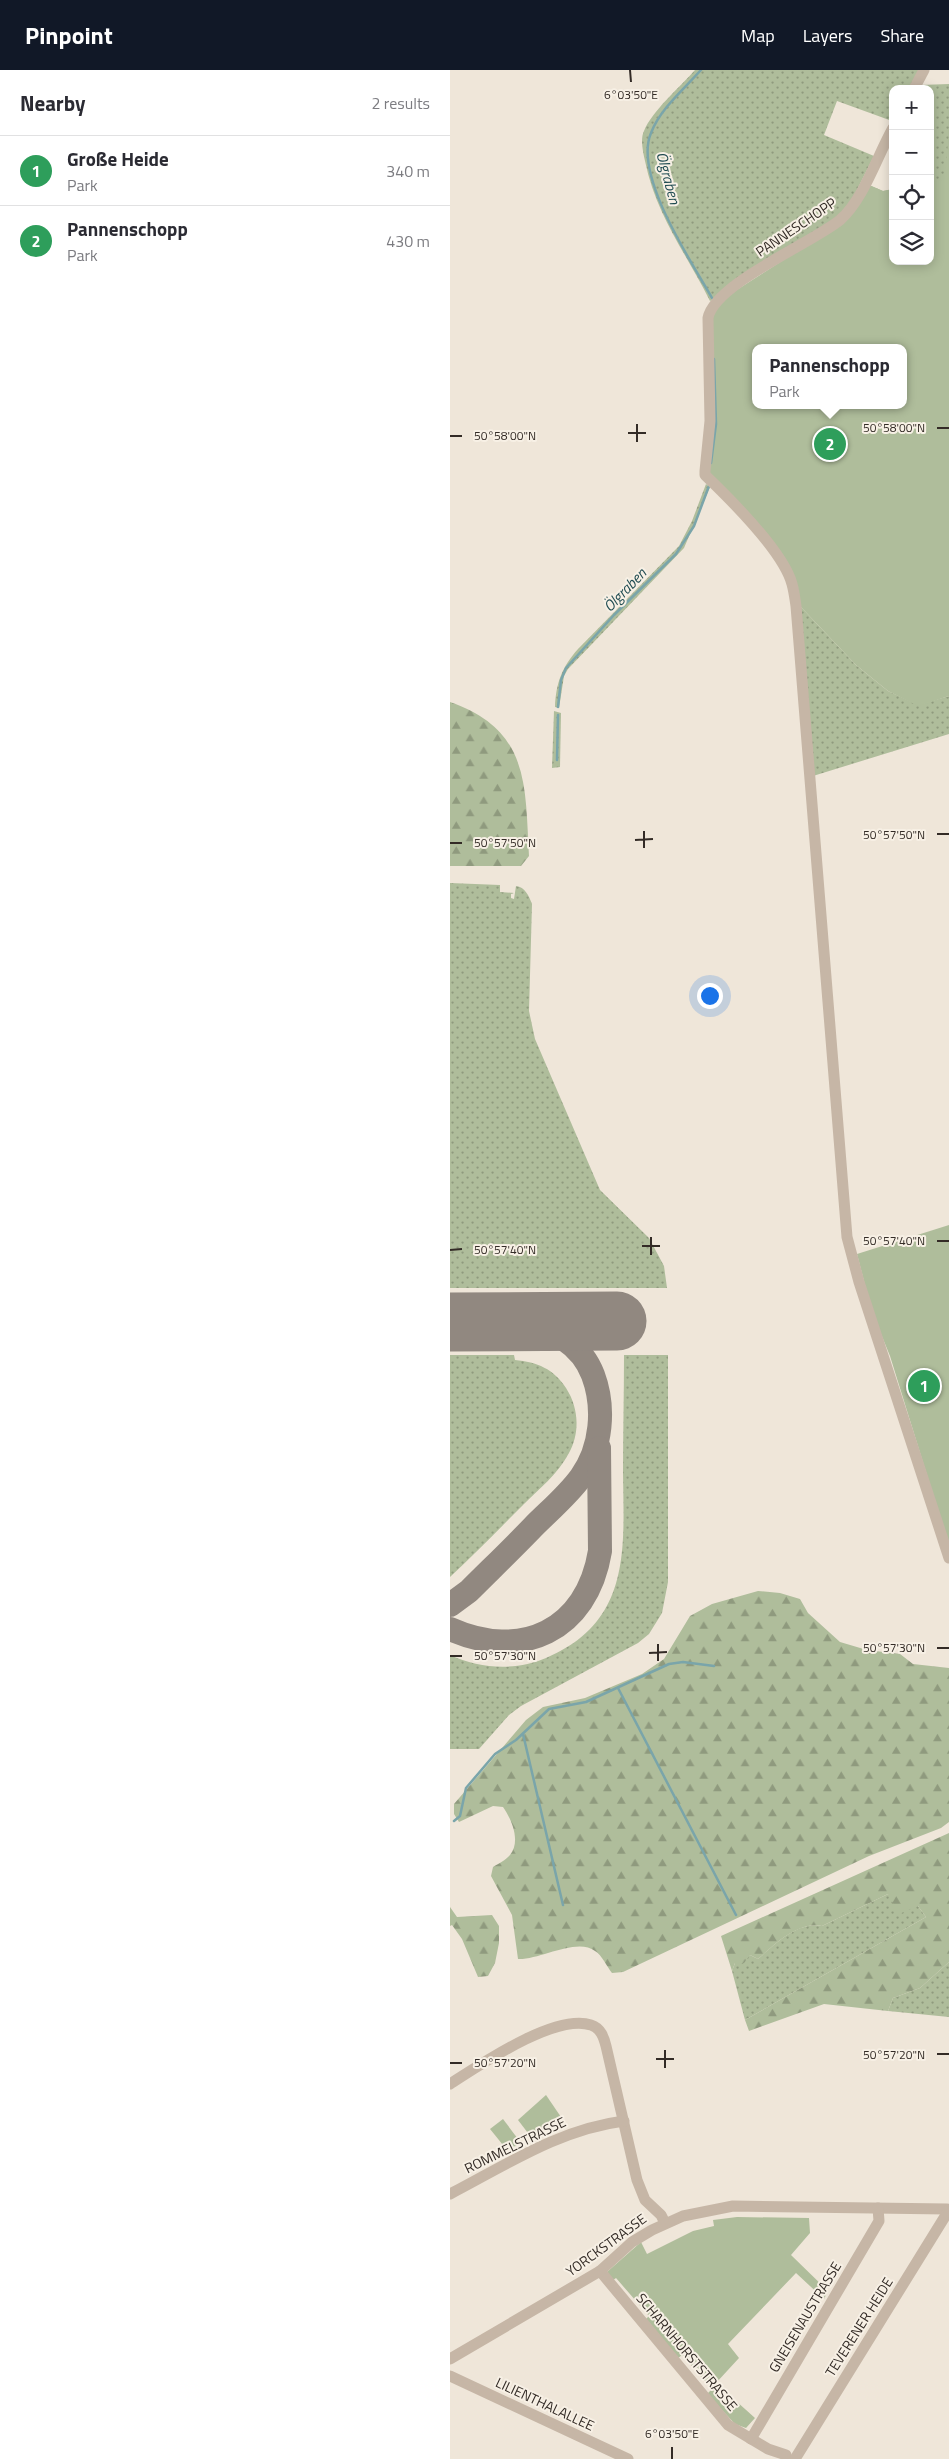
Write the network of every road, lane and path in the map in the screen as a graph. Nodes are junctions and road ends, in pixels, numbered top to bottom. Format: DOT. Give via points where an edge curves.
graph roads {
  1 [pos="924,70"];
  2 [pos="916,85"];
  3 [pos="892,130"];
  4 [pos="949,1558"];
  5 [pos="450,2084"];
  6 [pos="624,2121"];
  7 [pos="450,2194"];
  8 [pos="878,2208"];
  9 [pos="948,2209"];
  10 [pos="665,2223"];
  11 [pos="600,2271"];
  12 [pos="450,2359"];
  13 [pos="450,2376"];
  14 [pos="751,2440"];
  15 [pos="791,2457"];
  16 [pos="628,2459"];
  1 -- 2 [label="street"];
  3 -- 4 [label="street, PANNESCHOPP" via="856,201 846,213 825,230 736,285 711,309 708,318 710,421 705,476 757,530 792,582 849,1251"];
  5 -- 6 [label="street" via="540,2032 562,2026 592,2025 602,2033"];
  6 -- 7 [label="street, ROMMELSTRASSE" via="590,2127 559,2138"];
  6 -- 10 [label="street" via="645,2200"];
  8 -- 9 [label="street, YORCKSTRASSE"];
  8 -- 10 [label="street, YORCKSTRASSE" via="733,2206"];
  8 -- 14 [label="street, GNEISENAUSTRASSE" via="879,2221"];
  9 -- 15 [label="street, TEVERENER HEIDE"];
  10 -- 11 [label="street, YORCKSTRASSE" via="632,2242"];
  11 -- 12 [label="street, YORCKSTRASSE"];
  11 -- 14 [label="street, SCHARNHORSTSTRASSE" via="728,2425"];
  13 -- 16 [label="street, LILIENTHALALLEE"];
  14 -- 15 [label="street, SCHARNHORSTSTRASSE"];
}
